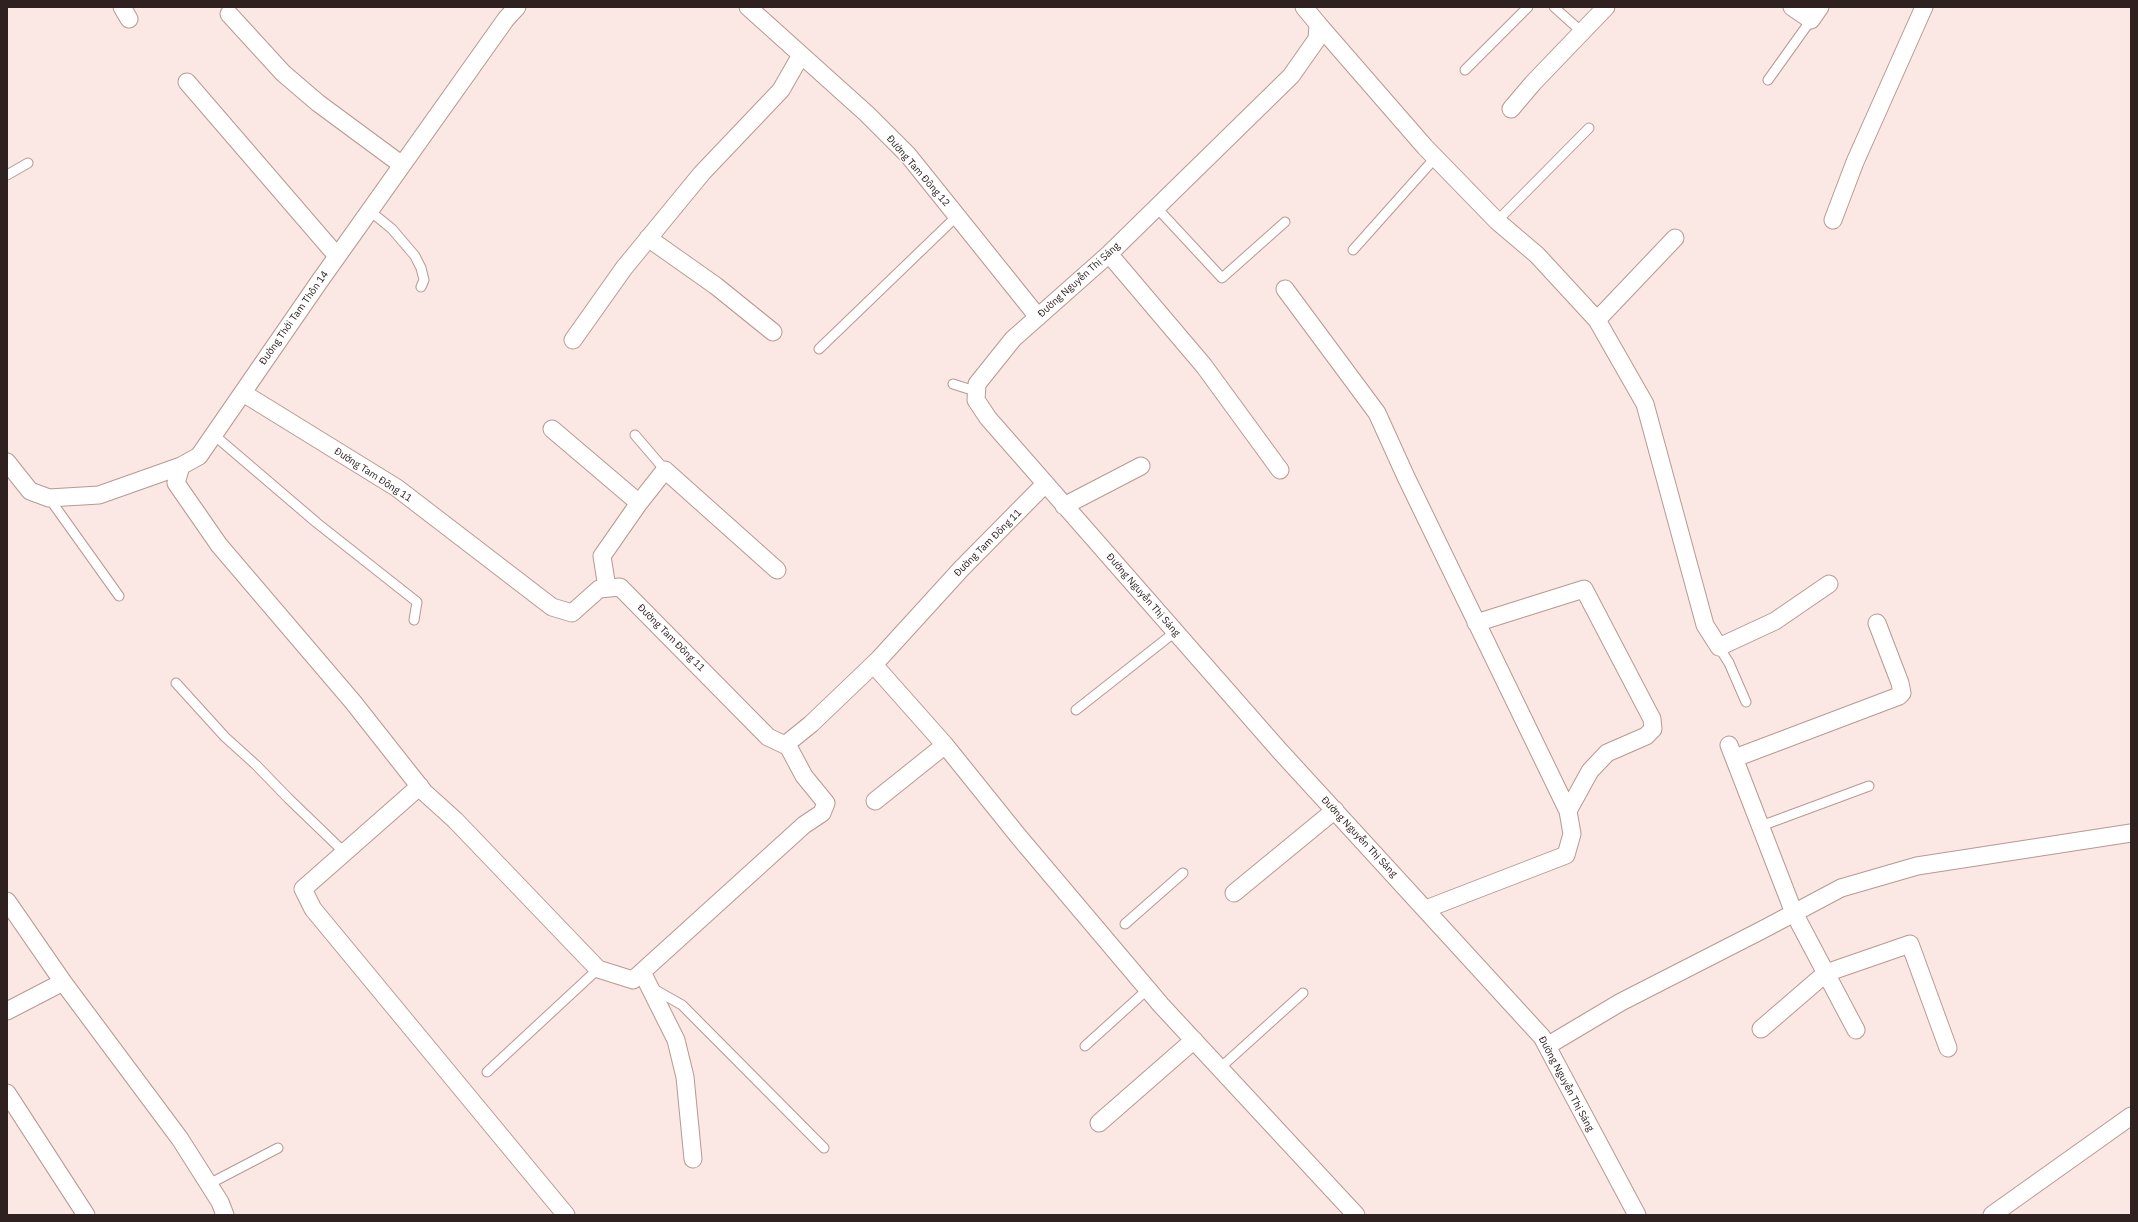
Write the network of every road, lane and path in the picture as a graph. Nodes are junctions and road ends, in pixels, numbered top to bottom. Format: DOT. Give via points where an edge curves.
graph roads {
  1 [pos="518,7"];
  2 [pos="748,7"];
  3 [pos="1304,7"];
  4 [pos="1528,7"];
  5 [pos="1554,7"];
  6 [pos="1606,7"];
  7 [pos="1792,7"];
  8 [pos="1925,7"];
  9 [pos="1816,13"];
  10 [pos="229,14"];
  11 [pos="1318,24"];
  12 [pos="1583,33"];
  13 [pos="801,55"];
  14 [pos="1465,70"];
  15 [pos="1768,80"];
  16 [pos="187,82"];
  17 [pos="1511,109"];
  18 [pos="1589,128"];
  19 [pos="1435,158"];
  20 [pos="28,163"];
  21 [pos="402,165"];
  22 [pos="7,175"];
  23 [pos="1157,208"];
  24 [pos="370,211"];
  25 [pos="957,216"];
  26 [pos="1833,220"];
  27 [pos="1497,221"];
  28 [pos="1285,222"];
  29 [pos="648,238"];
  30 [pos="1675,238"];
  31 [pos="1353,250"];
  32 [pos="1109,254"];
  33 [pos="337,256"];
  34 [pos="421,287"];
  35 [pos="1285,288"];
  36 [pos="1038,317"];
  37 [pos="1597,320"];
  38 [pos="773,332"];
  39 [pos="573,340"];
  40 [pos="820,349"];
  41 [pos="953,384"];
  42 [pos="975,391"];
  43 [pos="243,393"];
  44 [pos="552,429"];
  45 [pos="214,434"];
  46 [pos="635,435"];
  47 [pos="181,466"];
  48 [pos="1141,466"];
  49 [pos="9,470"];
  50 [pos="665,470"];
  51 [pos="1280,470"];
  52 [pos="1046,484"];
  53 [pos="49,498"];
  54 [pos="638,503"];
  55 [pos="1064,506"];
  56 [pos="777,570"];
  57 [pos="1829,584"];
  58 [pos="607,588"];
  59 [pos="119,596"];
  60 [pos="414,620"];
  61 [pos="1476,623"];
  62 [pos="1878,623"];
  63 [pos="1175,632"];
  64 [pos="1719,647"];
  65 [pos="874,665"];
  66 [pos="176,683"];
  67 [pos="1746,702"];
  68 [pos="1076,710"];
  69 [pos="784,745"];
  70 [pos="945,745"];
  71 [pos="420,786"];
  72 [pos="1869,786"];
  73 [pos="875,801"];
  74 [pos="1335,810"];
  75 [pos="1568,811"];
  76 [pos="1761,826"];
  77 [pos="2131,833"];
  78 [pos="344,852"];
  79 [pos="1183,873"];
  80 [pos="1234,893"];
  81 [pos="7,901"];
  82 [pos="1426,909"];
  83 [pos="1794,913"];
  84 [pos="1125,924"];
  85 [pos="598,969"];
  86 [pos="1826,973"];
  87 [pos="646,979"];
  88 [pos="63,982"];
  89 [pos="1148,989"];
  90 [pos="1303,994"];
  91 [pos="7,1011"];
  92 [pos="1761,1029"];
  93 [pos="1856,1030"];
  94 [pos="1194,1040"];
  95 [pos="1085,1046"];
  96 [pos="1547,1046"];
  97 [pos="1948,1048"];
  98 [pos="1220,1068"];
  99 [pos="487,1072"];
  100 [pos="7,1093"];
  101 [pos="2131,1116"];
  102 [pos="1099,1123"];
  103 [pos="278,1148"];
  104 [pos="824,1148"];
  105 [pos="693,1159"];
  106 [pos="209,1184"];
  107 [pos="86,1215"];
  108 [pos="224,1215"];
  109 [pos="566,1215"];
  110 [pos="1356,1215"];
  111 [pos="1637,1215"];
  112 [pos="1992,1215"];
  1 -- 21 [label="street, Đường Thới Tam Thôn 14" via="506,18"];
  2 -- 13 [label="street, Đường Tam Đông 12"];
  3 -- 11 [label="street"];
  4 -- 14 [label="lane"];
  5 -- 12 [label="lane"];
  6 -- 12 [label="street"];
  7 -- 9 [label="street"];
  8 -- 26 [label="street" via="1855,162"];
  9 -- 15 [label="lane"];
  10 -- 21 [label="street" via="283,73 318,103"];
  11 -- 19 [label="street"];
  11 -- 23 [label="street, Đường Nguyễn Thị Sáng" via="1317,39 1291,76"];
  12 -- 17 [label="street"];
  13 -- 25 [label="street, Đường Tam Đông 12" via="908,155"];
  13 -- 29 [label="street" via="781,90 702,173"];
  16 -- 33 [label="street"];
  18 -- 27 [label="lane"];
  19 -- 27 [label="street"];
  19 -- 31 [label="lane"];
  20 -- 22 [label="lane"];
  21 -- 24 [label="street, Đường Thới Tam Thôn 14"];
  23 -- 28 [label="lane" via="1222,278"];
  23 -- 32 [label="street, Đường Nguyễn Thị Sáng"];
  24 -- 33 [label="street, Đường Thới Tam Thôn 14"];
  24 -- 34 [label="lane" via="397,234 415,256 424,280"];
  25 -- 36 [label="street, Đường Tam Đông 12"];
  25 -- 40 [label="lane"];
  27 -- 37 [label="street" via="1537,255"];
  29 -- 38 [label="street" via="716,286"];
  29 -- 39 [label="street"];
  30 -- 37 [label="street"];
  32 -- 36 [label="street, Đường Nguyễn Thị Sáng"];
  32 -- 51 [label="street" via="1204,366"];
  33 -- 43 [label="street, Đường Thới Tam Thôn 14"];
  35 -- 61 [label="street" via="1377,412"];
  36 -- 42 [label="street, Đường Nguyễn Thị Sáng" via="1013,339 977,384"];
  37 -- 64 [label="street" via="1645,404 1706,625"];
  41 -- 42 [label="lane"];
  42 -- 52 [label="street, Đường Nguyễn Thị Sáng" via="976,400 988,418"];
  43 -- 45 [label="street, Đường Thới Tam Thôn 14"];
  43 -- 58 [label="street, Đường Tam Đông 11" via="398,488 552,607 572,613 599,589"];
  44 -- 54 [label="street"];
  45 -- 47 [label="street, Đường Thới Tam Thôn 14" via="199,456"];
  45 -- 60 [label="lane" via="317,523 417,602"];
  46 -- 50 [label="lane"];
  47 -- 53 [label="street, Đường Thới Tam Thôn 14" via="99,495"];
  47 -- 71 [label="street" via="176,482 219,545 353,702"];
  48 -- 55 [label="street"];
  49 -- 53 [label="street, Đường Thới Tam Thôn 14" via="30,491"];
  50 -- 54 [label="street"];
  50 -- 56 [label="street"];
  52 -- 55 [label="street, Đường Nguyễn Thị Sáng"];
  52 -- 65 [label="street, Đường Tam Đông 11" via="962,568"];
  53 -- 59 [label="lane"];
  54 -- 58 [label="street" via="602,556"];
  55 -- 63 [label="street, Đường Nguyễn Thị Sáng"];
  57 -- 64 [label="street" via="1775,621"];
  58 -- 69 [label="street, Đường Tam Đông 11" via="620,587 768,737"];
  61 -- 75 [label="street"];
  61 -- 75 [label="street" via="1584,589 1652,720 1653,729 1646,736 1607,753 1590,771"];
  62 -- 76 [label="street" via="1900,683 1902,693 1899,696 1732,751"];
  63 -- 68 [label="lane"];
  63 -- 74 [label="street, Đường Nguyễn Thị Sáng"];
  64 -- 67 [label="lane"];
  65 -- 69 [label="street, Đường Tam Đông 11" via="811,724"];
  65 -- 70 [label="street"];
  66 -- 78 [label="lane" via="225,737"];
  69 -- 87 [label="street" via="789,748 804,776 826,803 822,813 804,825"];
  70 -- 73 [label="street"];
  70 -- 89 [label="street" via="1018,837"];
  71 -- 78 [label="street"];
  71 -- 85 [label="street"];
  72 -- 76 [label="lane"];
  74 -- 80 [label="street"];
  74 -- 82 [label="street, Đường Nguyễn Thị Sáng"];
  75 -- 82 [label="street" via="1572,834 1566,855"];
  76 -- 83 [label="street"];
  77 -- 83 [label="street" via="1917,866 1841,888"];
  78 -- 109 [label="street" via="303,889 313,909"];
  79 -- 84 [label="lane"];
  81 -- 88 [label="street"];
  82 -- 96 [label="street, Đường Nguyễn Thị Sáng"];
  83 -- 86 [label="street"];
  83 -- 96 [label="street" via="1621,1002"];
  85 -- 87 [label="street" via="633,980"];
  85 -- 99 [label="lane"];
  86 -- 92 [label="street"];
  86 -- 93 [label="street"];
  86 -- 97 [label="street" via="1910,944"];
  87 -- 104 [label="lane" via="682,1005"];
  87 -- 105 [label="street" via="676,1040 683,1070"];
  88 -- 91 [label="street"];
  88 -- 106 [label="street" via="175,1133"];
  89 -- 94 [label="street"];
  89 -- 95 [label="lane"];
  90 -- 98 [label="lane"];
  94 -- 98 [label="street"];
  94 -- 102 [label="street"];
  96 -- 111 [label="street, Đường Nguyễn Thị Sáng"];
  98 -- 110 [label="street"];
  100 -- 107 [label="street"];
  101 -- 112 [label="street"];
  103 -- 106 [label="lane"];
  106 -- 108 [label="street" via="220,1202"];
}
